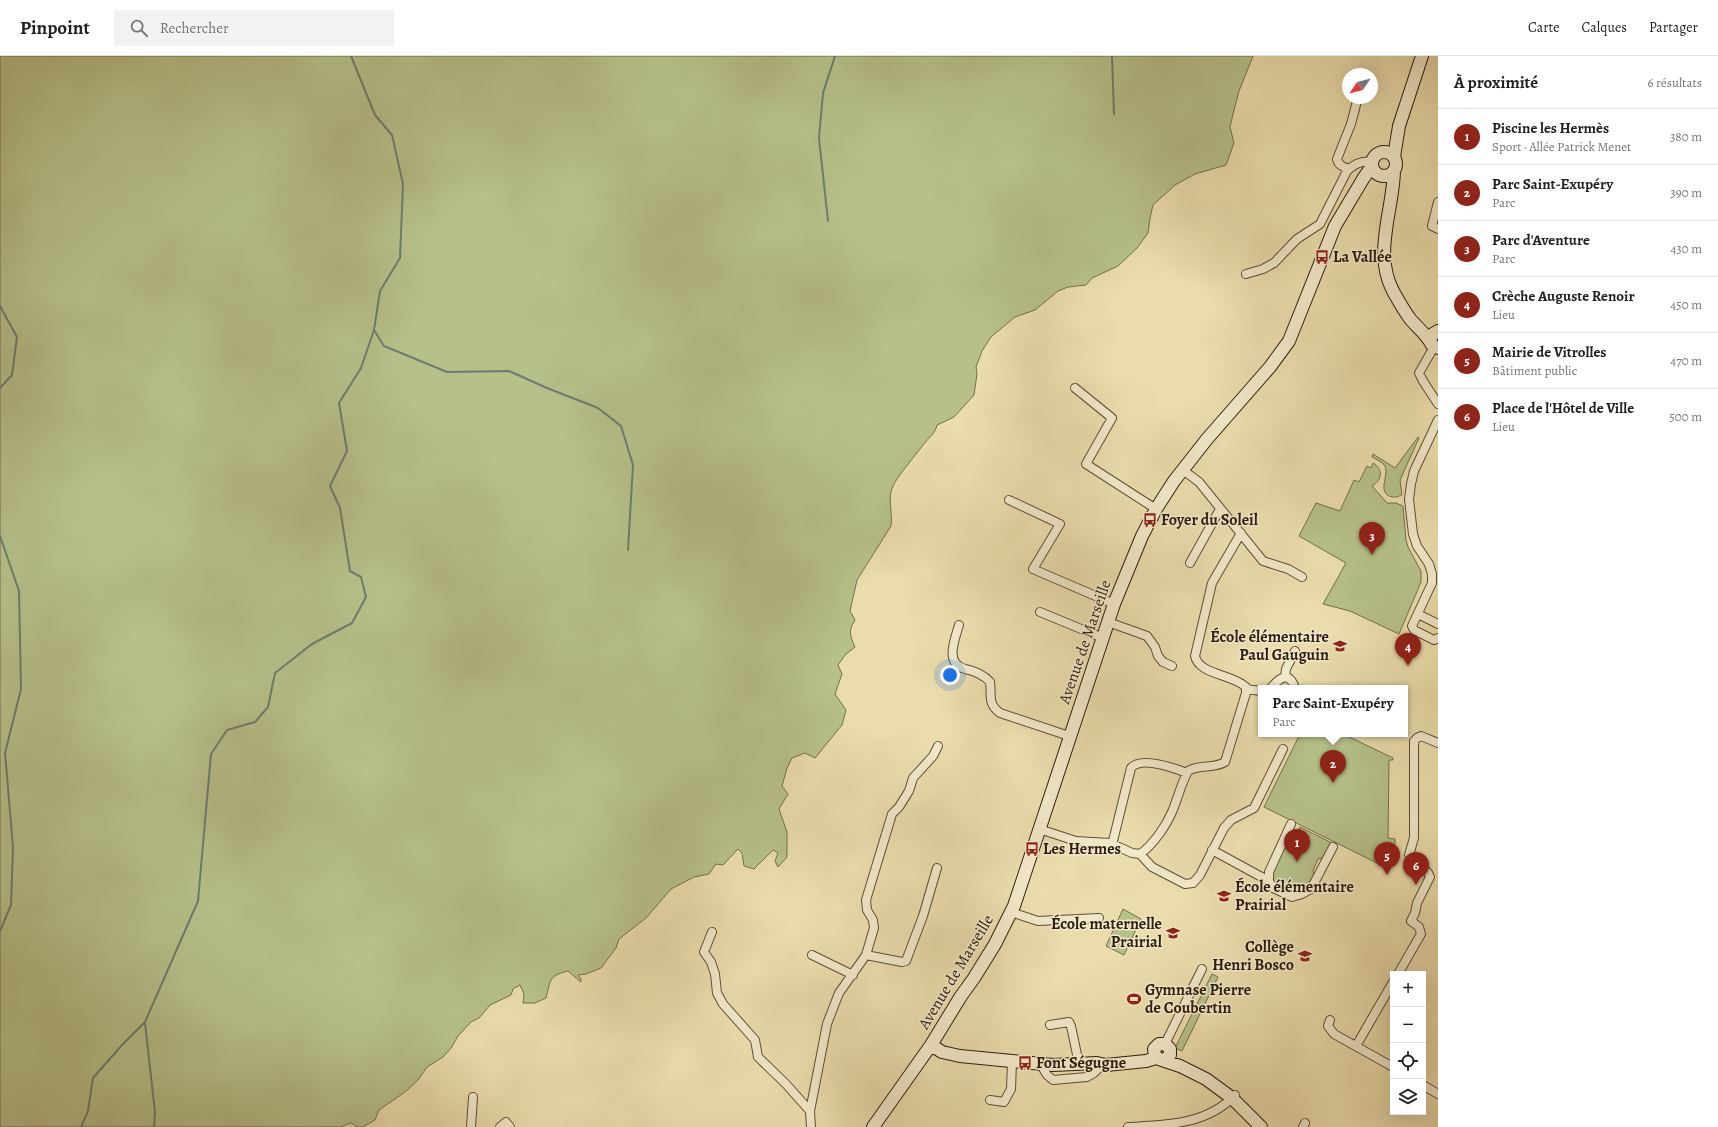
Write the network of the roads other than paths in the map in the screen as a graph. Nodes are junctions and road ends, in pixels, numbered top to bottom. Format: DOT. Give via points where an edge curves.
graph roads {
  1 [pos="1422,56"];
  2 [pos="1355,104"];
  3 [pos="1399,126"];
  4 [pos="1382,152"];
  5 [pos="1394,157"];
  6 [pos="1349,170"];
  7 [pos="1380,170"];
  8 [pos="1438,202"];
  9 [pos="1438,228"];
  10 [pos="1246,274"];
  11 [pos="1435,340"];
  12 [pos="1075,388"];
  13 [pos="1438,404"];
  14 [pos="1438,420"];
  15 [pos="1184,470"];
  16 [pos="1009,500"];
  17 [pos="1156,509"];
  18 [pos="1220,509"];
  19 [pos="1241,533"];
  20 [pos="1190,562"];
  21 [pos="1302,577"];
  22 [pos="1114,604"];
  23 [pos="1040,612"];
  24 [pos="1418,614"];
  25 [pos="1108,622"];
  26 [pos="1438,624"];
  27 [pos="959,625"];
  28 [pos="1103,638"];
  29 [pos="1438,638"];
  30 [pos="1295,651"];
  31 [pos="1172,666"];
  32 [pos="1285,677"];
  33 [pos="1273,685"];
  34 [pos="1295,685"];
  35 [pos="1246,690"];
  36 [pos="1258,691"];
  37 [pos="1069,736"];
  38 [pos="1438,743"];
  39 [pos="938,746"];
  40 [pos="1283,749"];
  41 [pos="1187,773"];
  42 [pos="1290,824"];
  43 [pos="1039,829"];
  44 [pos="1112,844"];
  45 [pos="1333,847"];
  46 [pos="1212,850"];
  47 [pos="1140,854"];
  48 [pos="937,868"];
  49 [pos="1269,881"];
  50 [pos="1011,912"];
  51 [pos="1099,918"];
  52 [pos="712,932"];
  53 [pos="812,955"];
  54 [pos="866,955"];
  55 [pos="1202,969"];
  56 [pos="1400,971"];
  57 [pos="853,975"];
  58 [pos="1390,987"];
  59 [pos="1330,1020"];
  60 [pos="1050,1025"];
  61 [pos="931,1045"];
  62 [pos="1356,1046"];
  63 [pos="1162,1053"];
  64 [pos="1012,1062"];
  65 [pos="1097,1063"];
  66 [pos="1079,1064"];
  67 [pos="1041,1065"];
  68 [pos="1390,1065"];
  69 [pos="1426,1087"];
  70 [pos="1438,1094"];
  71 [pos="1234,1096"];
  72 [pos="473,1097"];
  73 [pos="990,1100"];
  74 [pos="810,1110"];
  75 [pos="470,1127"];
  76 [pos="500,1127"];
  77 [pos="510,1127"];
  78 [pos="811,1127"];
  79 [pos="873,1127"];
  80 [pos="1128,1127"];
  81 [pos="1261,1127"];
  82 [pos="1269,1127"];
  1 -- 3 [label="street"];
  2 -- 6 [label="street" via="1352,124 1337,159 1341,166"];
  3 -- 4 [label="street"];
  3 -- 5 [label="street"];
  4 -- 5 [label="street"];
  4 -- 7 [label="street, Avenue de Marseille" via="1376,155"];
  5 -- 7 [label="street" via="1396,164"];
  6 -- 7 [label="street" via="1360,162"];
  6 -- 10 [label="street" via="1320,224 1297,239 1274,263"];
  7 -- 11 [label="street" via="1392,195 1384,244 1385,267 1392,289 1410,320"];
  7 -- 15 [label="street, Avenue de Marseille" via="1360,185 1338,220 1289,341"];
  8 -- 9 [label="street" via="1432,226"];
  11 -- 13 [label="street" via="1419,373"];
  12 -- 17 [label="street" via="1112,418 1086,464"];
  14 -- 24 [label="street" via="1414,471 1409,499 1413,534 1432,574 1432,583"];
  15 -- 17 [label="street, Avenue de Marseille"];
  15 -- 18 [label="street" via="1199,482"];
  16 -- 22 [label="street" via="1060,524 1032,569"];
  17 -- 22 [label="street, Avenue de Marseille"];
  18 -- 19 [label="street"];
  18 -- 20 [label="street"];
  19 -- 21 [label="street" via="1263,561 1288,569"];
  19 -- 35 [label="street" via="1212,583 1195,656 1203,668 1241,682"];
  22 -- 25 [label="street, Avenue de Marseille"];
  23 -- 28 [label="street"];
  24 -- 26 [label="street"];
  24 -- 29 [label="street" via="1412,628 1434,640"];
  25 -- 28 [label="street, Avenue de Marseille"];
  25 -- 31 [label="street" via="1147,636 1163,662"];
  27 -- 37 [label="street" via="952,648 954,660 962,668 979,673 990,682 991,703 995,709 1000,713"];
  28 -- 37 [label="street, Avenue de Marseille"];
  30 -- 32 [label="street"];
  32 -- 33 [label="street"];
  32 -- 34 [label="street" via="1290,678"];
  35 -- 36 [label="street"];
  35 -- 41 [label="street" via="1225,762 1220,766 1193,768"];
  37 -- 43 [label="street, Avenue de Marseille"];
  38 -- 56 [label="street" via="1421,736 1414,742 1414,838 1409,855 1412,862 1428,871 1430,877 1411,921 1419,927 1421,934"];
  39 -- 54 [label="street" via="933,756 913,778 899,807 892,814 866,900 874,928"];
  40 -- 46 [label="street" via="1254,808 1231,820"];
  41 -- 44 [label="street" via="1162,765 1134,765 1131,768"];
  41 -- 47 [label="street" via="1172,812 1162,829"];
  42 -- 49 [label="street" via="1269,872"];
  43 -- 44 [label="street" via="1076,841"];
  43 -- 50 [label="street, Avenue de Marseille"];
  44 -- 47 [label="street"];
  45 -- 49 [label="street" via="1311,889 1302,894 1292,897 1274,888"];
  46 -- 47 [label="street" via="1200,875 1193,883 1185,884 1152,867"];
  46 -- 49 [label="street"];
  48 -- 54 [label="street" via="906,961"];
  50 -- 51 [label="street" via="1038,921"];
  50 -- 61 [label="street, Avenue de Marseille" via="995,944"];
  52 -- 74 [label="street" via="704,952 711,962 717,993 723,1004 754,1040 758,1057"];
  53 -- 57 [label="street"];
  54 -- 57 [label="street"];
  55 -- 63 [label="street"];
  57 -- 74 [label="street" via="839,993 827,1024"];
  58 -- 62 [label="street"];
  59 -- 62 [label="street" via="1330,1030"];
  60 -- 66 [label="street" via="1068,1022 1071,1026"];
  61 -- 64 [label="street" via="952,1055"];
  61 -- 79 [label="street, Avenue de Marseille"];
  62 -- 68 [label="street"];
  63 -- 65 [label="street" via="1146,1061 1106,1065"];
  63 -- 71 [label="street"];
  64 -- 67 [label="street"];
  64 -- 73 [label="street" via="1011,1089 1004,1102"];
  65 -- 66 [label="street"];
  65 -- 67 [label="street" via="1098,1069 1087,1077 1053,1080 1046,1075"];
  66 -- 67 [label="street"];
  69 -- 70 [label="street"];
  71 -- 80 [label="street" via="1218,1110 1193,1120 1176,1124"];
  71 -- 81 [label="street"];
  71 -- 82 [label="street"];
  72 -- 75 [label="street"];
  74 -- 78 [label="street"];
  76 -- 77 [label="street" via="506,1122"];
}
